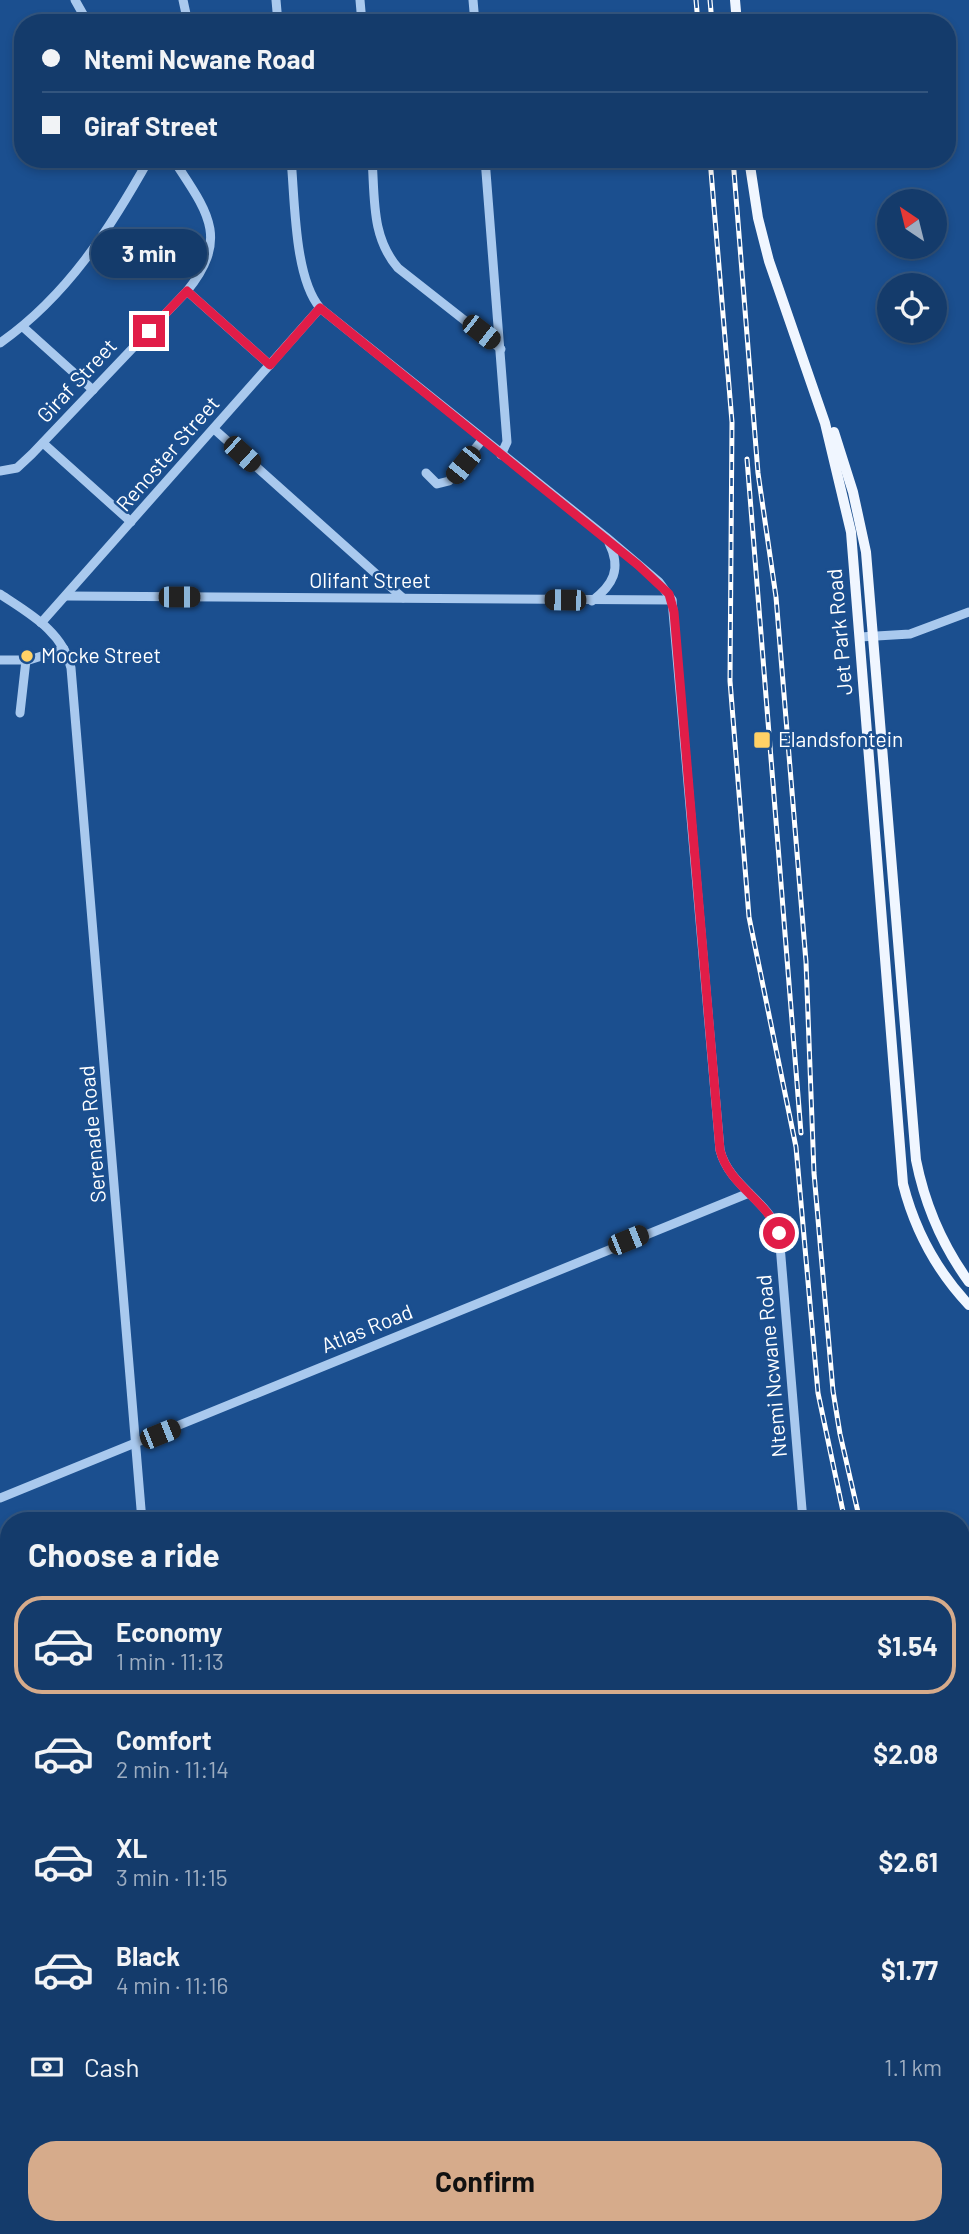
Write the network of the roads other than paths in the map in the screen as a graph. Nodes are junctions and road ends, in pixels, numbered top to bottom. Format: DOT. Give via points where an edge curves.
graph roads {
  1 [pos="144,168"];
  2 [pos="179,168"];
  3 [pos="292,168"];
  4 [pos="373,168"];
  5 [pos="486,168"];
  6 [pos="753,168"];
  7 [pos="754,168"];
  8 [pos="187,291"];
  9 [pos="320,308"];
  10 [pos="23,327"];
  11 [pos="0,343"];
  12 [pos="501,349"];
  13 [pos="270,365"];
  14 [pos="93,390"];
  15 [pos="214,429"];
  16 [pos="482,440"];
  17 [pos="43,443"];
  18 [pos="501,455"];
  19 [pos="0,471"];
  20 [pos="426,473"];
  21 [pos="131,522"];
  22 [pos="606,537"];
  23 [pos="0,594"];
  24 [pos="68,596"];
  25 [pos="403,599"];
  26 [pos="672,600"];
  27 [pos="592,601"];
  28 [pos="969,612"];
  29 [pos="41,623"];
  30 [pos="875,635"];
  31 [pos="860,637"];
  32 [pos="64,649"];
  33 [pos="0,660"];
  34 [pos="26,660"];
  35 [pos="20,713"];
  36 [pos="748,1193"];
  37 [pos="969,1282"];
  38 [pos="969,1305"];
  39 [pos="136,1444"];
  40 [pos="0,1499"];
  41 [pos="141,1512"];
  42 [pos="802,1512"];
  1 -- 10 [label="street" via="88,260"];
  2 -- 8 [label="street, Giraf Street" via="212,231 209,258"];
  3 -- 9 [label="street" via="303,266 310,294"];
  4 -- 12 [label="street" via="377,229 388,257"];
  5 -- 12 [label="street"];
  6 -- 31 [label="main road, Jet Park Road" via="758,218 769,261 825,423 847,511"];
  7 -- 30 [label="main road, Jet Park Road" via="773,252 853,492 866,552"];
  8 -- 13 [label="street"];
  8 -- 14 [label="street, Giraf Street"];
  9 -- 13 [label="street, Renoster Street"];
  9 -- 16 [label="street"];
  10 -- 11 [label="street"];
  10 -- 14 [label="street"];
  12 -- 18 [label="street" via="507,442"];
  13 -- 15 [label="street, Renoster Street"];
  14 -- 17 [label="street, Giraf Street"];
  15 -- 21 [label="street, Renoster Street"];
  15 -- 25 [label="street"];
  16 -- 18 [label="street"];
  16 -- 20 [label="street" via="445,484 437,484"];
  17 -- 19 [label="street, Giraf Street" via="17,468"];
  17 -- 21 [label="street"];
  18 -- 22 [label="street"];
  21 -- 24 [label="street, Renoster Street"];
  22 -- 26 [label="street" via="659,582"];
  22 -- 27 [label="street" via="615,558 614,576 608,589"];
  23 -- 29 [label="street"];
  24 -- 25 [label="street, Olifant Street"];
  24 -- 29 [label="street, Renoster Street"];
  25 -- 27 [label="street, Olifant Street"];
  26 -- 27 [label="street, Olifant Street"];
  26 -- 36 [label="street, Ntemi Ncwane Road" via="720,1150 730,1172"];
  28 -- 30 [label="street" via="910,634"];
  29 -- 32 [label="street"];
  30 -- 31 [label="street"];
  30 -- 37 [label="main road, Jet Park Road" via="916,1160 941,1238"];
  31 -- 38 [label="main road, Jet Park Road" via="902,1184 936,1265"];
  32 -- 34 [label="street"];
  32 -- 39 [label="street, Serenade Road" via="71,668"];
  33 -- 34 [label="street"];
  34 -- 35 [label="street"];
  36 -- 39 [label="street, Atlas Road"];
  36 -- 42 [label="street, Ntemi Ncwane Road" via="771,1217 780,1238"];
  39 -- 40 [label="street, Atlas Road"];
  39 -- 41 [label="street, Serenade Road"];
}
